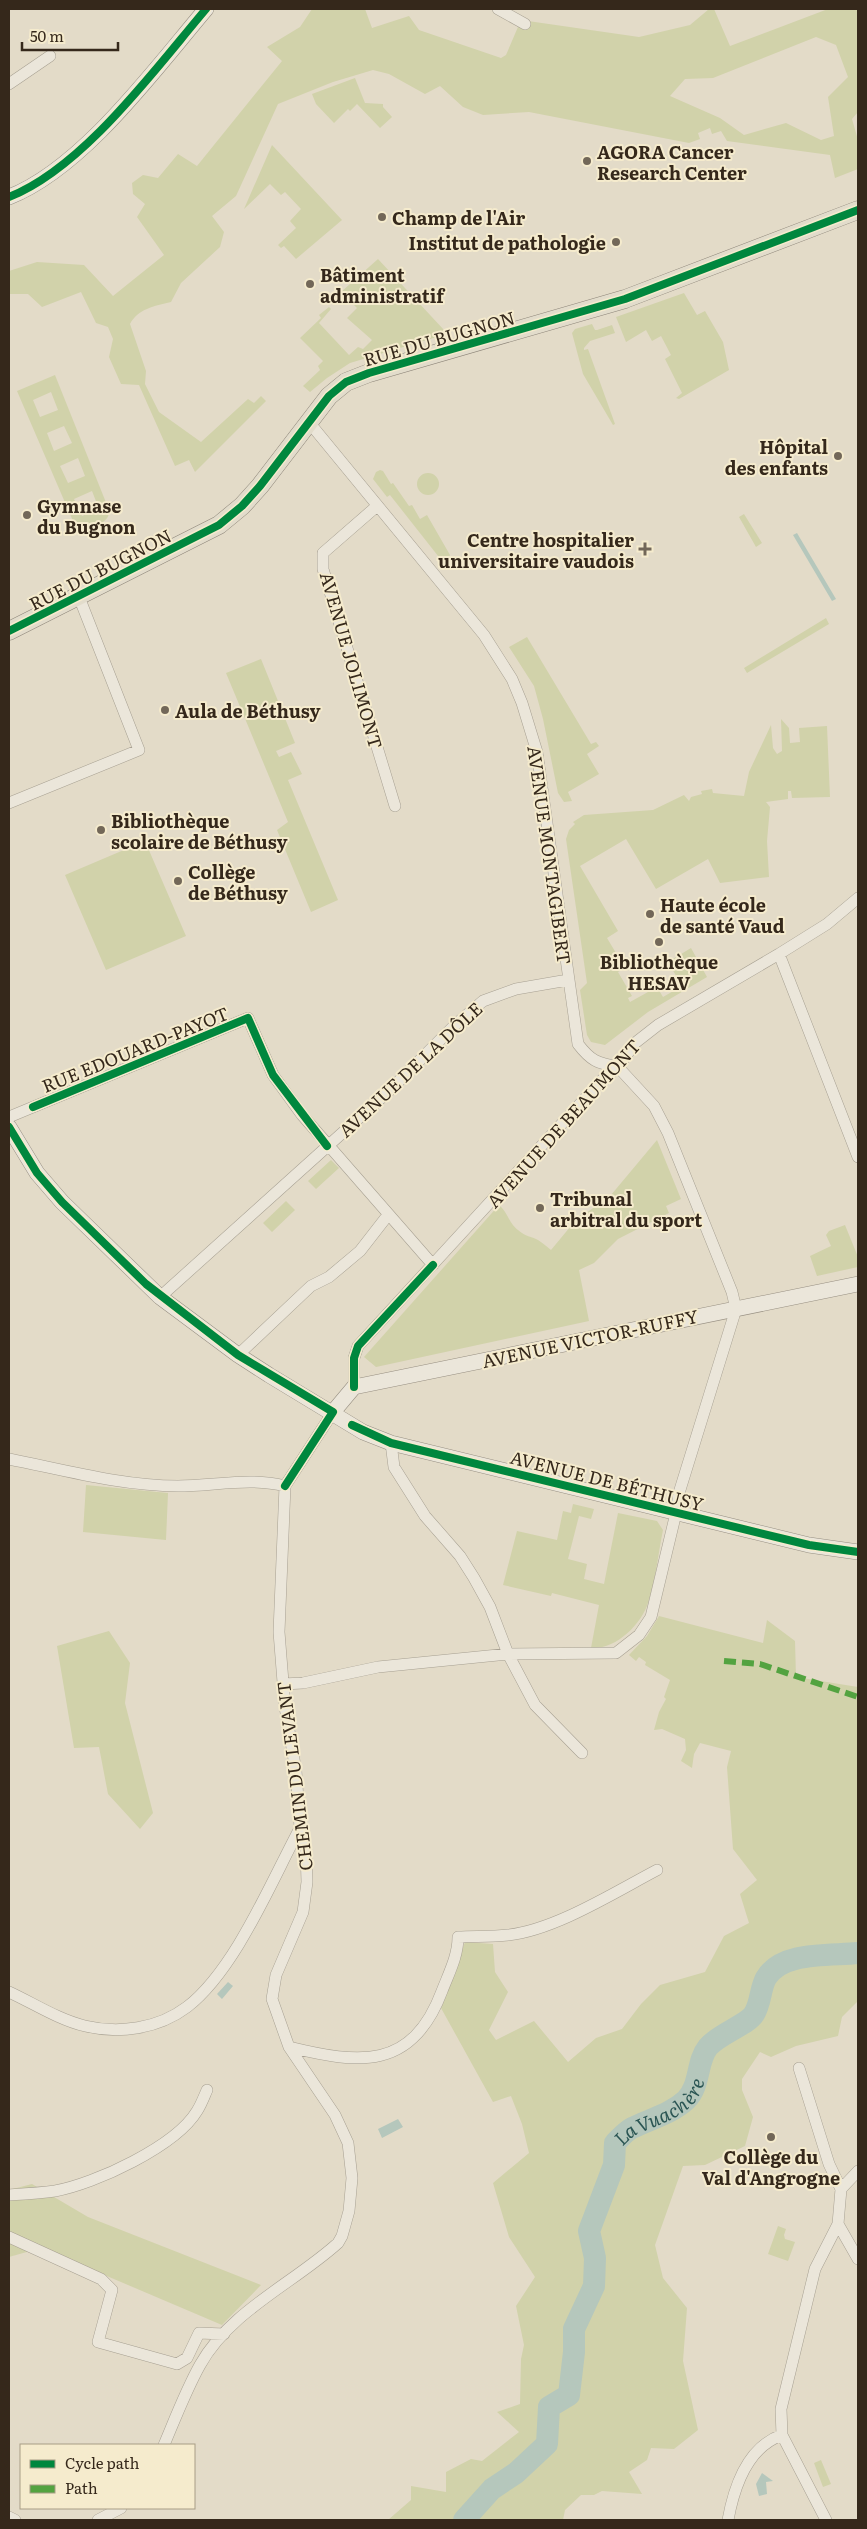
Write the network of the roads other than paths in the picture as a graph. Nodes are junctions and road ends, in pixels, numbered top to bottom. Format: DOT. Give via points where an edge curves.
graph roads {
  1 [pos="206,9"];
  2 [pos="498,9"];
  3 [pos="525,24"];
  4 [pos="50,56"];
  5 [pos="9,84"];
  6 [pos="9,197"];
  7 [pos="858,210"];
  8 [pos="308,421"];
  9 [pos="377,506"];
  10 [pos="79,597"];
  11 [pos="9,632"];
  12 [pos="9,803"];
  13 [pos="395,806"];
  14 [pos="858,898"];
  15 [pos="779,954"];
  16 [pos="568,980"];
  17 [pos="618,1067"];
  18 [pos="9,1117"];
  19 [pos="9,1127"];
  20 [pos="327,1146"];
  21 [pos="858,1157"];
  22 [pos="388,1215"];
  23 [pos="433,1265"];
  24 [pos="858,1284"];
  25 [pos="160,1297"];
  26 [pos="736,1309"];
  27 [pos="238,1355"];
  28 [pos="354,1387"];
  29 [pos="333,1412"];
  30 [pos="391,1443"];
  31 [pos="9,1459"];
  32 [pos="285,1486"];
  33 [pos="676,1513"];
  34 [pos="858,1552"];
  35 [pos="508,1654"];
  36 [pos="283,1684"];
  37 [pos="582,1753"];
  38 [pos="300,1828"];
  39 [pos="657,1870"];
  40 [pos="9,1992"];
  41 [pos="289,2047"];
  42 [pos="798,2068"];
  43 [pos="207,2090"];
  44 [pos="858,2171"];
  45 [pos="841,2189"];
  46 [pos="9,2195"];
  47 [pos="838,2224"];
  48 [pos="9,2237"];
  49 [pos="858,2259"];
  50 [pos="224,2334"];
  51 [pos="782,2435"];
  52 [pos="164,2444"];
  53 [pos="119,2509"];
  54 [pos="9,2518"];
  55 [pos="15,2520"];
  56 [pos="98,2520"];
  57 [pos="728,2520"];
  58 [pos="826,2520"];
  1 -- 6 [label="street" via="77,152 54,171"];
  2 -- 3 [label="street"];
  4 -- 5 [label="street"];
  7 -- 8 [label="main road, RUE DU BUGNON" via="625,299 357,377 329,396"];
  8 -- 9 [label="street, AVENUE MONTAGIBERT"];
  8 -- 10 [label="main road, RUE DU BUGNON" via="260,486 219,525"];
  9 -- 13 [label="street, AVENUE JOLIMONT" via="323,553 323,568"];
  9 -- 16 [label="street, AVENUE MONTAGIBERT" via="484,635 512,679 522,703 537,752"];
  10 -- 11 [label="main road, RUE DU BUGNON"];
  10 -- 12 [label="street" via="138,750"];
  14 -- 15 [label="street, AVENUE DE BEAUMONT" via="826,924"];
  15 -- 17 [label="street, AVENUE DE BEAUMONT" via="658,1025 635,1043"];
  15 -- 21 [label="street"];
  16 -- 17 [label="street, AVENUE MONTAGIBERT" via="578,1044 588,1057"];
  16 -- 20 [label="street, AVENUE DE LA DÔLE" via="516,989 483,1001"];
  17 -- 23 [label="street, AVENUE DE BEAUMONT" via="602,1080"];
  17 -- 26 [label="street" via="654,1106 668,1133"];
  18 -- 20 [label="street, RUE EDOUARD-PAYOT" via="248,1018 273,1075"];
  19 -- 25 [label="street, AVENUE DE BÉTHUSY" via="62,1202"];
  20 -- 22 [label="street"];
  20 -- 25 [label="street, AVENUE DE LA DÔLE"];
  22 -- 23 [label="street"];
  22 -- 27 [label="street" via="360,1251 329,1277 311,1286"];
  23 -- 28 [label="street, AVENUE DE BEAUMONT" via="358,1346 354,1358"];
  24 -- 26 [label="street, AVENUE VICTOR-RUFFY"];
  25 -- 27 [label="street, AVENUE DE BÉTHUSY"];
  26 -- 28 [label="street, AVENUE VICTOR-RUFFY"];
  26 -- 33 [label="street" via="679,1493"];
  27 -- 29 [label="street, AVENUE DE BÉTHUSY"];
  28 -- 29 [label="street"];
  29 -- 30 [label="street, AVENUE DE BÉTHUSY" via="363,1432"];
  29 -- 32 [label="street"];
  30 -- 33 [label="street, AVENUE DE BÉTHUSY"];
  30 -- 35 [label="street" via="394,1467 425,1516 470,1570 490,1607"];
  31 -- 32 [label="street" via="102,1478 172,1485 272,1482"];
  32 -- 36 [label="street, CHEMIN DU LEVANT" via="279,1632"];
  33 -- 34 [label="street, AVENUE DE BÉTHUSY" via="809,1545"];
  33 -- 35 [label="street" via="656,1604 651,1617 632,1642 616,1653 607,1654"];
  35 -- 36 [label="street" via="378,1667 303,1683"];
  35 -- 37 [label="street" via="535,1705"];
  36 -- 38 [label="street, CHEMIN DU LEVANT" via="296,1771"];
  38 -- 40 [label="street" via="225,1964 204,1992 176,2014 144,2027 110,2030 83,2026"];
  38 -- 41 [label="street, CHEMIN DU LEVANT" via="306,1850 306,1894 303,1912 276,1975 272,1998"];
  39 -- 41 [label="street" via="580,1910 538,1927 509,1935 458,1937 458,1950 439,2000 423,2029 399,2049 370,2058 344,2059"];
  41 -- 50 [label="street, CHEMIN DU LEVANT" via="335,2115 348,2143 352,2178 349,2211 338,2243"];
  42 -- 45 [label="street" via="829,2164"];
  43 -- 46 [label="street" via="197,2112 184,2126 144,2155 104,2176 57,2191"];
  44 -- 45 [label="street"];
  45 -- 47 [label="street"];
  47 -- 49 [label="street"];
  47 -- 51 [label="street" via="815,2269 781,2409"];
  48 -- 50 [label="street" via="101,2279 112,2290 98,2342 177,2364 187,2358 199,2333"];
  50 -- 52 [label="street, CHEMIN DU LEVANT" via="200,2364"];
  51 -- 57 [label="street" via="771,2438 752,2455 732,2499"];
  51 -- 58 [label="street"];
  53 -- 56 [label="street"];
  54 -- 55 [label="street"];
}
